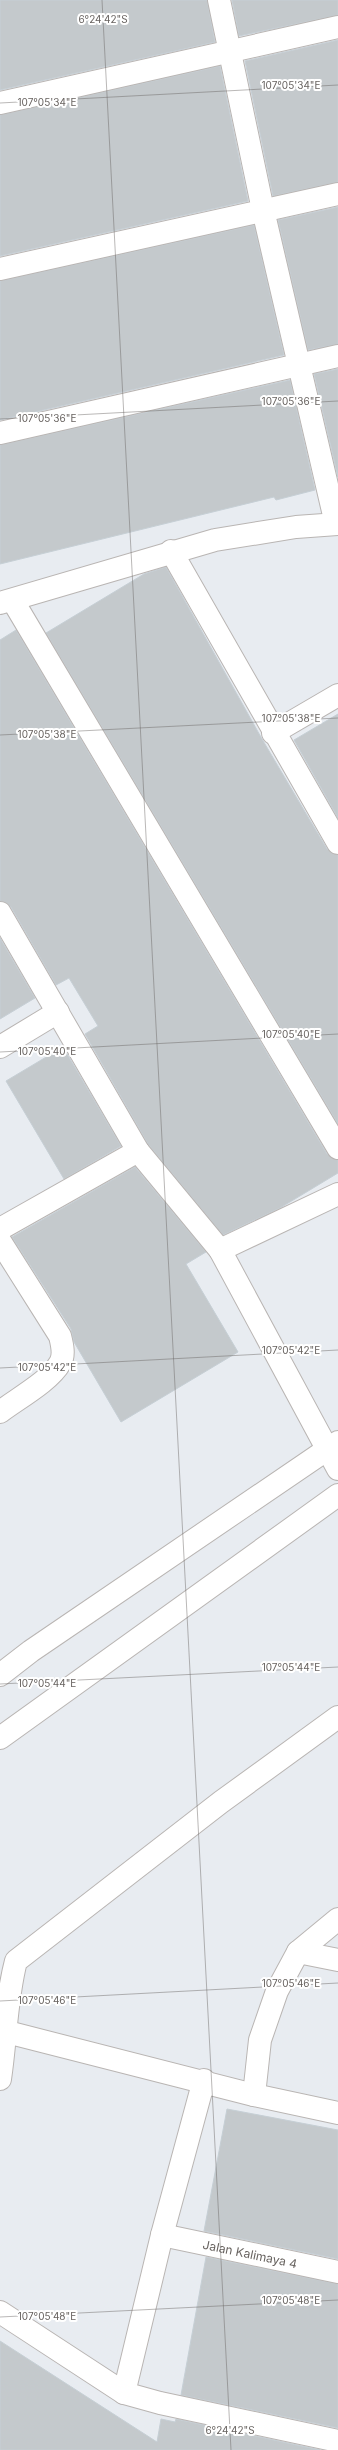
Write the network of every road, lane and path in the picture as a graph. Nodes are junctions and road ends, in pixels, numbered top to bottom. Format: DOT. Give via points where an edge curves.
graph roads {
  1 [pos="219,0"];
  2 [pos="338,26"];
  3 [pos="230,51"];
  4 [pos="0,103"];
  5 [pos="338,194"];
  6 [pos="263,210"];
  7 [pos="0,269"];
  8 [pos="338,356"];
  9 [pos="338,363"];
  10 [pos="300,366"];
  11 [pos="0,433"];
  12 [pos="337,524"];
  13 [pos="171,551"];
  14 [pos="6,602"];
  15 [pos="338,695"];
  16 [pos="273,733"];
  17 [pos="338,843"];
  18 [pos="0,914"];
  19 [pos="58,1012"];
  20 [pos="0,1047"];
  21 [pos="338,1148"];
  22 [pos="138,1151"];
  23 [pos="338,1194"];
  24 [pos="0,1229"];
  25 [pos="0,1241"];
  26 [pos="220,1250"];
  27 [pos="0,1412"];
  28 [pos="332,1446"];
  29 [pos="338,1469"];
  30 [pos="338,1495"];
  31 [pos="0,1676"];
  32 [pos="338,1717"];
  33 [pos="0,1738"];
  34 [pos="338,1919"];
  35 [pos="298,1952"];
  36 [pos="338,1960"];
  37 [pos="7,2032"];
  38 [pos="0,2079"];
  39 [pos="204,2080"];
  40 [pos="254,2094"];
  41 [pos="338,2112"];
  42 [pos="162,2235"];
  43 [pos="338,2272"];
  44 [pos="0,2312"];
  45 [pos="124,2393"];
  46 [pos="338,2441"];
  1 -- 3 [label="street"];
  2 -- 3 [label="street"];
  3 -- 4 [label="street"];
  3 -- 6 [label="street"];
  5 -- 6 [label="street"];
  6 -- 7 [label="street"];
  6 -- 10 [label="street"];
  8 -- 10 [label="street"];
  9 -- 10 [label="street"];
  10 -- 11 [label="street"];
  10 -- 12 [label="street"];
  12 -- 13 [label="street" via="248,533"];
  13 -- 14 [label="street"];
  13 -- 16 [label="street"];
  14 -- 21 [label="street"];
  15 -- 16 [label="street"];
  16 -- 17 [label="street"];
  18 -- 19 [label="street"];
  19 -- 20 [label="street"];
  19 -- 22 [label="street"];
  22 -- 24 [label="street"];
  22 -- 26 [label="street"];
  23 -- 26 [label="street"];
  25 -- 27 [label="street" via="60,1336 63,1349 61,1363 48,1376"];
  26 -- 28 [label="street"];
  28 -- 29 [label="street"];
  28 -- 31 [label="street" via="31,1651"];
  30 -- 33 [label="street"];
  32 -- 37 [label="street" via="221,1802 16,1961 10,1986"];
  34 -- 35 [label="street"];
  35 -- 36 [label="street"];
  35 -- 40 [label="street" via="277,1991 260,2040"];
  37 -- 38 [label="street"];
  37 -- 39 [label="street"];
  39 -- 40 [label="street"];
  39 -- 42 [label="street"];
  40 -- 41 [label="street"];
  42 -- 43 [label="street, Jalan Kalimaya 4"];
  42 -- 45 [label="street"];
  44 -- 45 [label="street"];
  45 -- 46 [label="street"];
}
